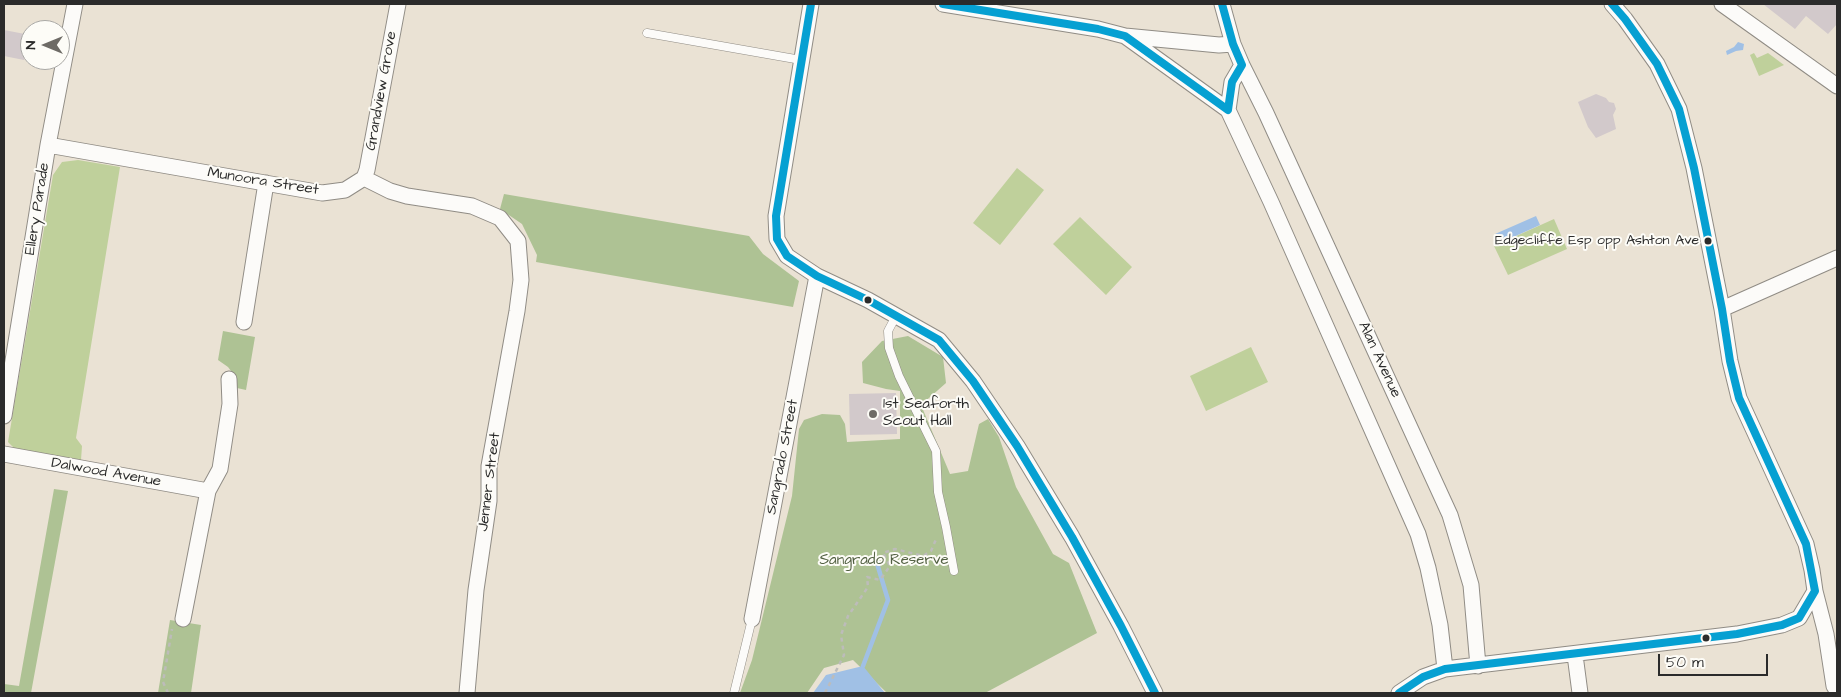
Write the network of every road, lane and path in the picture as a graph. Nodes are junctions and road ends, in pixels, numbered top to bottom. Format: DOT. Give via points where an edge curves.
graph roads {
  1 [pos="76,4"];
  2 [pos="398,4"];
  3 [pos="811,4"];
  4 [pos="942,4"];
  5 [pos="1222,4"];
  6 [pos="1612,4"];
  7 [pos="1722,4"];
  8 [pos="647,32"];
  9 [pos="1125,36"];
  10 [pos="1232,44"];
  11 [pos="801,60"];
  12 [pos="1242,65"];
  13 [pos="1837,86"];
  14 [pos="1228,110"];
  15 [pos="48,145"];
  16 [pos="364,178"];
  17 [pos="266,183"];
  18 [pos="1837,258"];
  19 [pos="818,276"];
  20 [pos="1722,310"];
  21 [pos="896,316"];
  22 [pos="244,322"];
  23 [pos="229,379"];
  24 [pos="4,416"];
  25 [pos="4,454"];
  26 [pos="208,491"];
  27 [pos="946,527"];
  28 [pos="954,571"];
  29 [pos="1814,591"];
  30 [pos="182,619"];
  31 [pos="752,619"];
  32 [pos="1575,654"];
  33 [pos="1478,666"];
  34 [pos="1445,670"];
  35 [pos="1837,691"];
  36 [pos="168,693"];
  37 [pos="466,693"];
  38 [pos="734,693"];
  39 [pos="825,693"];
  40 [pos="1156,693"];
  41 [pos="1399,693"];
  42 [pos="1580,693"];
  1 -- 15 [label="street, Ellery Parade"];
  2 -- 16 [label="street, Grandview Grove"];
  3 -- 11 [label="street"];
  4 -- 9 [label="street"];
  5 -- 10 [label="street, Alan Avenue"];
  6 -- 20 [label="street" via="1657,64 1679,110"];
  7 -- 13 [label="street"];
  8 -- 11 [label="lane"];
  9 -- 10 [label="street"];
  9 -- 14 [label="street"];
  10 -- 12 [label="street, Alan Avenue"];
  11 -- 19 [label="street" via="776,216 777,239 787,256"];
  12 -- 14 [label="street" via="1232,82"];
  12 -- 33 [label="street, Alan Avenue" via="1450,515 1471,585"];
  14 -- 34 [label="street" via="1418,534 1440,626"];
  15 -- 17 [label="street, Munoora Street"];
  15 -- 24 [label="street, Ellery Parade"];
  16 -- 17 [label="street, Munoora Street" via="345,190 322,193"];
  16 -- 37 [label="street, Jenner Street" via="407,196 472,206 500,218 518,241 521,280 489,466 489,501"];
  17 -- 22 [label="street"];
  18 -- 20 [label="street"];
  19 -- 21 [label="street"];
  19 -- 31 [label="street, Sangrado Street"];
  20 -- 29 [label="street" via="1739,398 1806,544"];
  21 -- 27 [label="lane" via="888,331 889,348 899,376 936,451 938,492"];
  21 -- 40 [label="street" via="939,340 973,381 1072,537"];
  23 -- 26 [label="street" via="230,404 220,469"];
  25 -- 26 [label="street, Dalwood Avenue"];
  26 -- 30 [label="street"];
  27 -- 28 [label="lane"];
  27 -- 39 [label="path" via="936,538 931,551 923,556 895,548 883,553 890,566 880,580 867,577 868,587 848,616 841,635 844,655"];
  29 -- 32 [label="street" via="1799,618 1782,625 1737,634"];
  29 -- 35 [label="street"];
  30 -- 36 [label="path" via="172,624 163,682"];
  31 -- 38 [label="lane, Sangrado Street"];
  32 -- 33 [label="street"];
  32 -- 42 [label="street"];
  33 -- 34 [label="street"];
  34 -- 41 [label="street" via="1423,677"];
}
